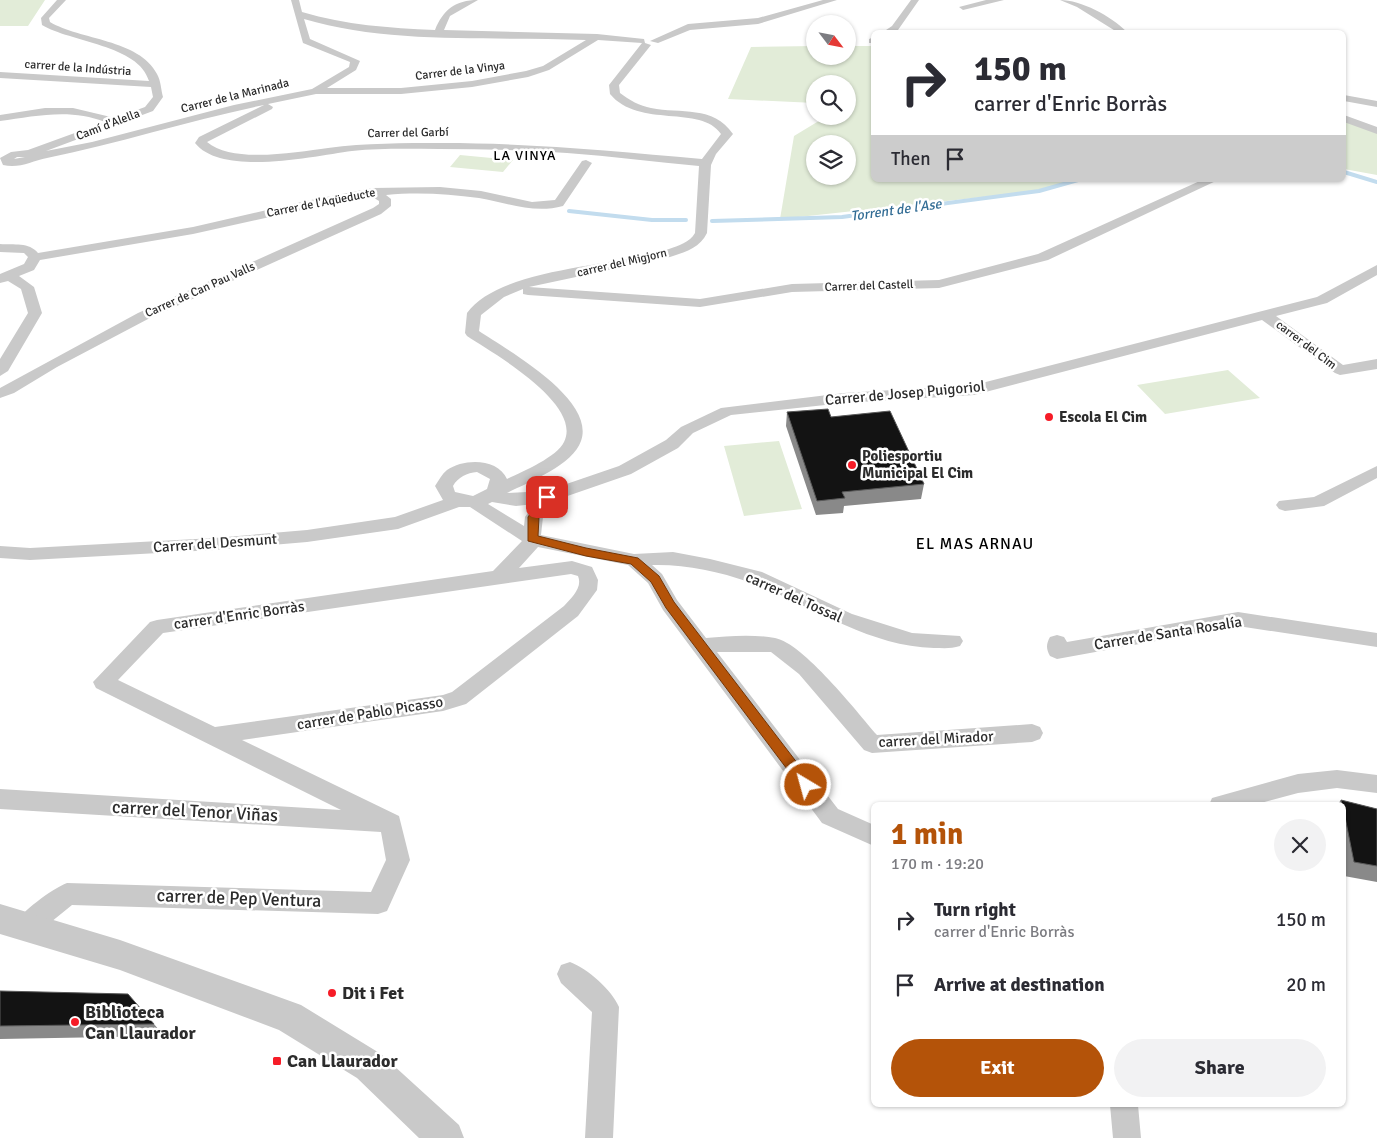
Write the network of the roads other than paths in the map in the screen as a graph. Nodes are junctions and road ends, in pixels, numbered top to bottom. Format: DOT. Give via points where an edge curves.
graph roads {
  1 [pos="62,0"];
  2 [pos="294,0"];
  3 [pos="474,0"];
  4 [pos="832,0"];
  5 [pos="915,0"];
  6 [pos="1000,0"];
  7 [pos="1064,0"];
  8 [pos="963,7"];
  9 [pos="298,14"];
  10 [pos="890,30"];
  11 [pos="1119,30"];
  12 [pos="438,33"];
  13 [pos="597,37"];
  14 [pos="647,43"];
  15 [pos="0,75"];
  16 [pos="154,84"];
  17 [pos="315,91"];
  18 [pos="1346,98"];
  19 [pos="273,99"];
  20 [pos="1377,104"];
  21 [pos="0,118"];
  22 [pos="1346,119"];
  23 [pos="116,122"];
  24 [pos="1377,131"];
  25 [pos="31,155"];
  26 [pos="4,161"];
  27 [pos="586,163"];
  28 [pos="705,163"];
  29 [pos="1208,182"];
  30 [pos="374,192"];
  31 [pos="0,248"];
  32 [pos="36,257"];
  33 [pos="1377,270"];
  34 [pos="5,278"];
  35 [pos="507,289"];
  36 [pos="1265,315"];
  37 [pos="1377,364"];
  38 [pos="0,371"];
  39 [pos="0,392"];
  40 [pos="541,467"];
  41 [pos="1377,471"];
  42 [pos="494,472"];
  43 [pos="521,479"];
  44 [pos="473,496"];
  45 [pos="547,497"];
  46 [pos="525,499"];
  47 [pos="1285,506"];
  48 [pos="532,539"];
  49 [pos="0,552"];
  50 [pos="634,560"];
  51 [pos="498,577"];
  52 [pos="1377,640"];
  53 [pos="953,641"];
  54 [pos="1057,642"];
  55 [pos="702,646"];
  56 [pos="1032,733"];
  57 [pos="216,736"];
  58 [pos="1377,784"];
  59 [pos="0,799"];
  60 [pos="1231,802"];
  61 [pos="391,822"];
  62 [pos="871,835"];
  63 [pos="13,923"];
  64 [pos="570,974"];
  65 [pos="1124,1107"];
  66 [pos="446,1138"];
  67 [pos="599,1138"];
  68 [pos="1127,1138"];
  1 -- 16 [label="street" via="45,22 131,55 145,64 152,73"];
  2 -- 9 [label="street"];
  3 -- 12 [label="street" via="446,14"];
  4 -- 14 [label="street" via="758,21 688,27"];
  5 -- 10 [label="street"];
  6 -- 8 [label="street"];
  7 -- 11 [label="street" via="1080,5"];
  9 -- 12 [label="street" via="356,30"];
  9 -- 17 [label="street, Carrer de la Marinada" via="306,41 354,61 353,68"];
  12 -- 13 [label="street"];
  13 -- 14 [label="street"];
  13 -- 17 [label="street, Carrer de la Vinya" via="546,68 528,74 428,89"];
  14 -- 28 [label="street, carrer del Migjorn" via="614,85 615,94 649,111 698,116 719,122 727,134"];
  15 -- 16 [label="street, carrer de la Indústria"];
  16 -- 23 [label="street, Camí d'Alella" via="158,97 149,109"];
  17 -- 19 [label="street, Carrer de la Marinada"];
  18 -- 20 [label="street"];
  19 -- 25 [label="street, Carrer de la Marinada" via="93,145"];
  19 -- 28 [label="street, Carrer del Garbí" via="264,110 203,139 201,143 223,155 239,158 361,147 490,146 567,149"];
  21 -- 23 [label="street" via="83,111"];
  22 -- 24 [label="street"];
  23 -- 25 [label="street, Camí d'Alella"];
  25 -- 26 [label="street" via="23,162"];
  27 -- 30 [label="street, Carrer de l'Aqüeducte" via="554,206 535,206 431,189"];
  28 -- 35 [label="street, carrer del Migjorn" via="701,191 704,215 698,240 658,256"];
  29 -- 35 [label="street, Carrer del Castell" via="1043,257 939,284 792,288 700,303"];
  30 -- 32 [label="street, Carrer de l'Aqüeducte" via="291,206 186,232"];
  30 -- 39 [label="street, Carrer de Can Pau Valls" via="386,202 377,211 147,314"];
  31 -- 32 [label="street" via="28,249"];
  32 -- 34 [label="street" via="29,267"];
  33 -- 36 [label="street, Carrer de Josep Puigoriol" via="1322,300"];
  34 -- 38 [label="street" via="27,287 35,313"];
  35 -- 40 [label="street, carrer del Migjorn" via="474,313 472,333 558,395 570,411 576,428 573,441 558,458"];
  36 -- 37 [label="street, carrer del Cim" via="1340,370"];
  36 -- 45 [label="street, Carrer de Josep Puigoriol" via="974,390 844,398 727,411 686,430 672,444 625,470"];
  40 -- 42 [label="street, carrer del Migjorn"];
  40 -- 43 [label="street, carrer del Migjorn"];
  41 -- 47 [label="street" via="1318,502"];
  42 -- 44 [label="street" via="500,480"];
  42 -- 44 [label="street, carrer del Migjorn" via="478,467 459,470 446,480"];
  43 -- 44 [label="street, carrer del Migjorn"];
  43 -- 46 [label="street" via="520,489"];
  44 -- 46 [label="street, Carrer de Josep Puigoriol"];
  44 -- 48 [label="street, carrer del Tossal"];
  44 -- 49 [label="street, Carrer del Desmunt" via="398,523 298,537 30,554"];
  45 -- 46 [label="street, Carrer de Josep Puigoriol"];
  45 -- 48 [label="street" via="534,517"];
  48 -- 50 [label="street, carrer del Tossal"];
  48 -- 51 [label="street" via="516,562"];
  50 -- 53 [label="street, carrer del Tossal" via="673,558 710,565 756,577 845,619 912,640"];
  50 -- 55 [label="street" via="655,579 670,605"];
  51 -- 57 [label="street, carrer de Pablo Picasso" via="572,567 585,572 589,580 587,590 571,611 459,698"];
  51 -- 57 [label="street, carrer d'Enric Borràs" via="158,627 103,682"];
  52 -- 54 [label="street, Carrer de Santa Rosalía" via="1238,619 1057,651"];
  55 -- 56 [label="street, carrer del Mirador" via="775,644 806,668 872,744"];
  55 -- 62 [label="street" via="830,816"];
  57 -- 61 [label="street, carrer d'Enric Borràs"];
  58 -- 60 [label="street" via="1360,780 1313,779"];
  59 -- 61 [label="street, carrer del Tenor Viñas"];
  61 -- 63 [label="street, carrer de Pep Ventura" via="398,860 378,903 67,894"];
  63 -- 66 [label="street" via="120,955 289,1017 369,1066"];
  64 -- 67 [label="street" via="606,1006"];
  65 -- 68 [label="street"];
}
